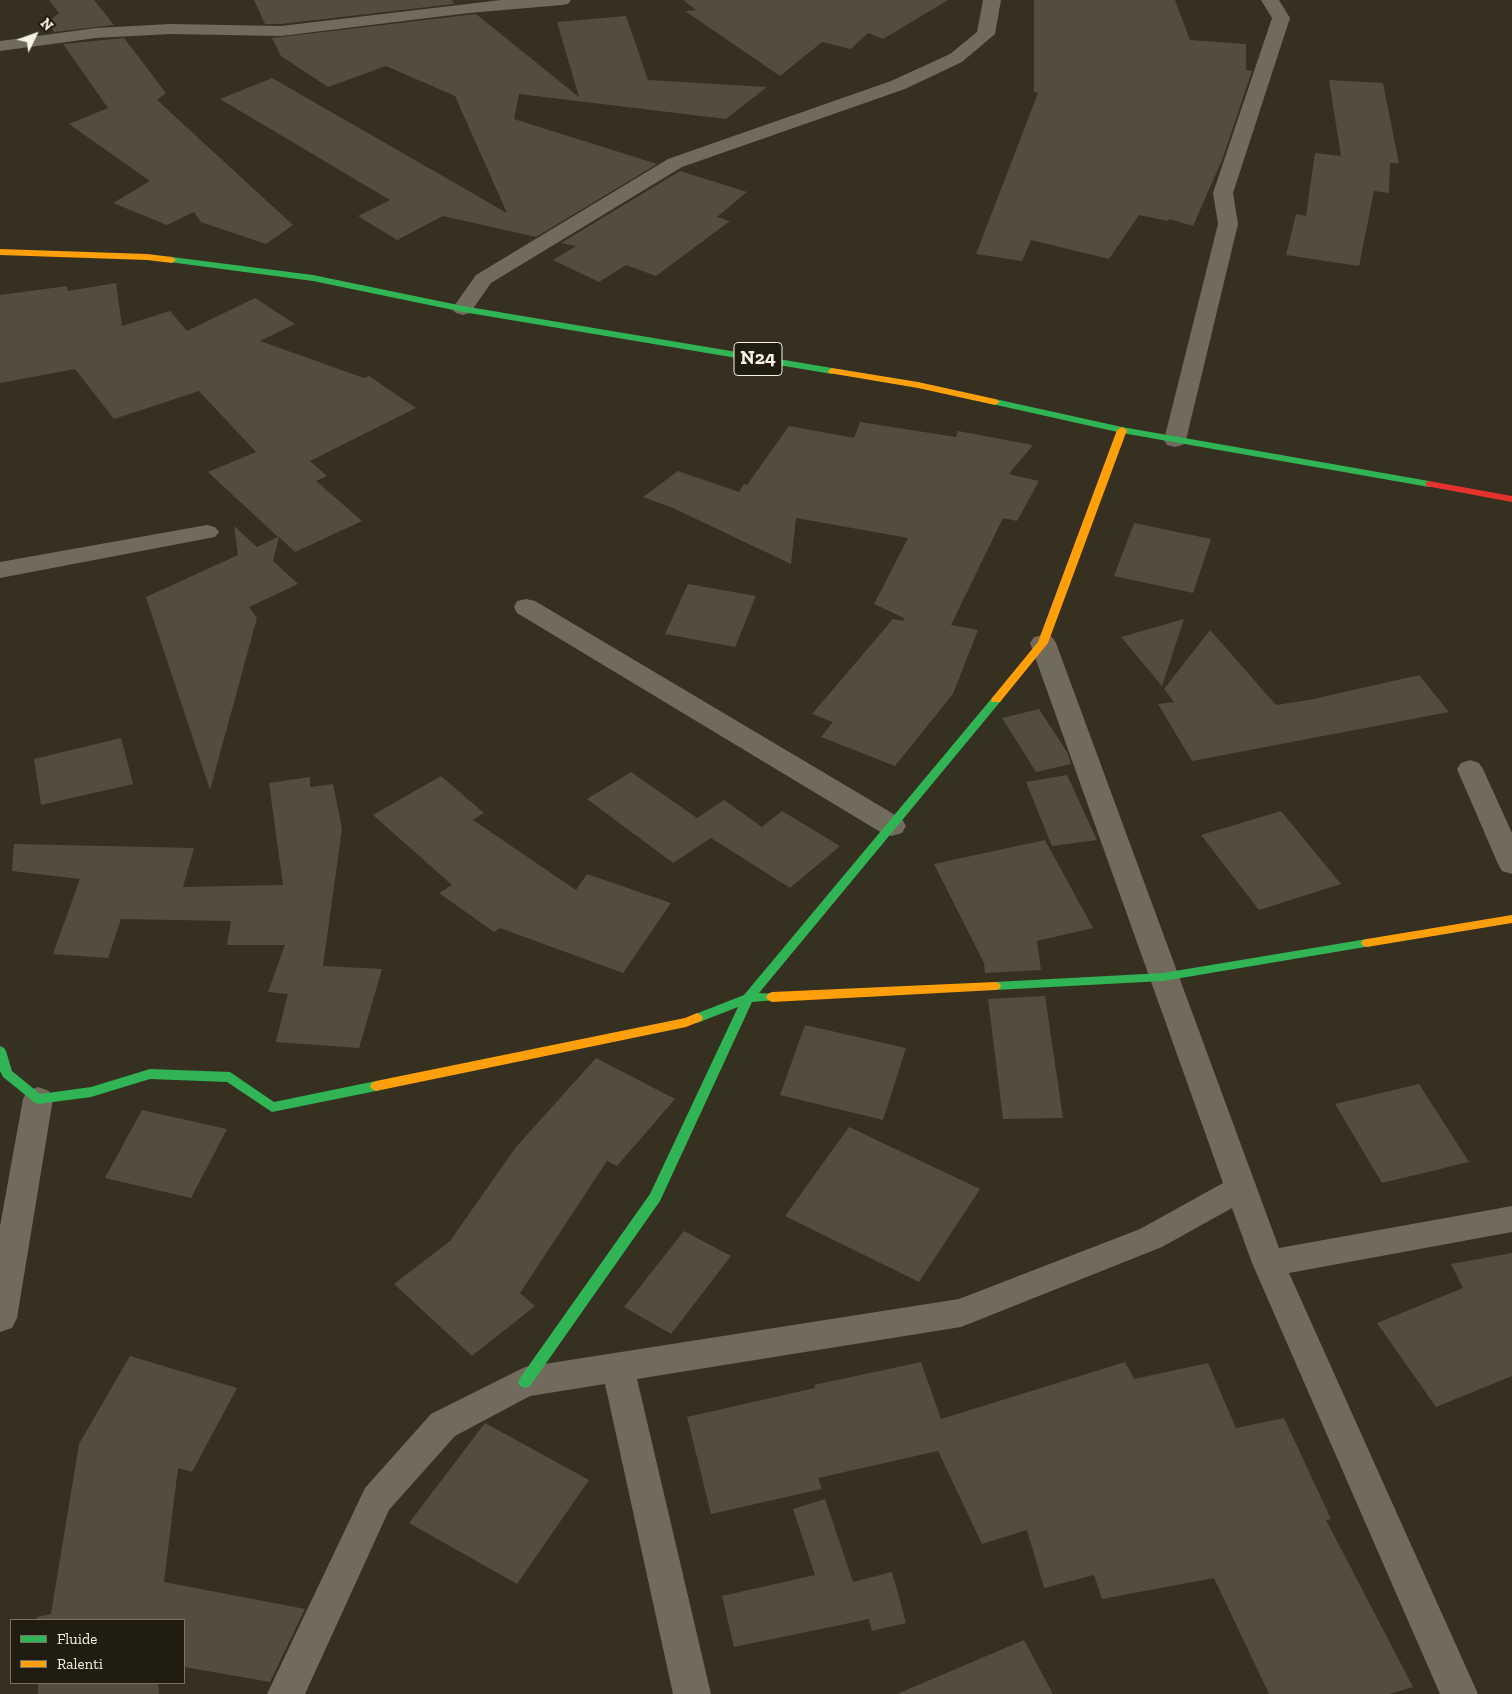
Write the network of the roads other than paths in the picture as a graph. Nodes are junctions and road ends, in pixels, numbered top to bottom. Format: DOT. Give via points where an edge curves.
graph roads {
  1 [pos="562,0"];
  2 [pos="992,0"];
  3 [pos="1270,0"];
  4 [pos="472,4"];
  5 [pos="0,46"];
  6 [pos="0,252"];
  7 [pos="463,309"];
  8 [pos="1122,430"];
  9 [pos="1175,440"];
  10 [pos="1512,499"];
  11 [pos="207,532"];
  12 [pos="0,570"];
  13 [pos="526,607"];
  14 [pos="1043,643"];
  15 [pos="1470,769"];
  16 [pos="892,826"];
  17 [pos="1512,864"];
  18 [pos="1512,919"];
  19 [pos="1163,977"];
  20 [pos="748,998"];
  21 [pos="0,1051"];
  22 [pos="38,1099"];
  23 [pos="1240,1189"];
  24 [pos="1512,1219"];
  25 [pos="1268,1263"];
  26 [pos="0,1318"];
  27 [pos="618,1368"];
  28 [pos="525,1382"];
  29 [pos="286,1694"];
  30 [pos="692,1694"];
  31 [pos="1459,1694"];
  1 -- 4 [label="street"];
  2 -- 7 [label="street" via="986,34 956,58 898,85 674,163 483,279"];
  3 -- 9 [label="street" via="1281,18 1223,193 1228,224"];
  4 -- 5 [label="street" via="281,31 170,29 96,33"];
  6 -- 7 [label="street, N24" via="147,257 293,275"];
  7 -- 8 [label="street, N24" via="918,385"];
  8 -- 9 [label="street, N24"];
  8 -- 14 [label="street"];
  9 -- 10 [label="street, N24"];
  11 -- 12 [label="street"];
  13 -- 16 [label="street"];
  14 -- 16 [label="street"];
  14 -- 19 [label="street"];
  15 -- 17 [label="street"];
  16 -- 20 [label="street"];
  18 -- 19 [label="street"];
  19 -- 20 [label="street"];
  19 -- 23 [label="street"];
  20 -- 22 [label="street" via="686,1022 272,1107 230,1077 150,1074 91,1092"];
  20 -- 28 [label="street" via="655,1197"];
  21 -- 22 [label="street" via="7,1074"];
  22 -- 26 [label="street"];
  23 -- 25 [label="street"];
  23 -- 27 [label="street" via="1151,1238 961,1313"];
  24 -- 25 [label="street"];
  25 -- 31 [label="street"];
  27 -- 28 [label="street"];
  27 -- 30 [label="street"];
  28 -- 29 [label="street" via="443,1425 376,1499"];
}
